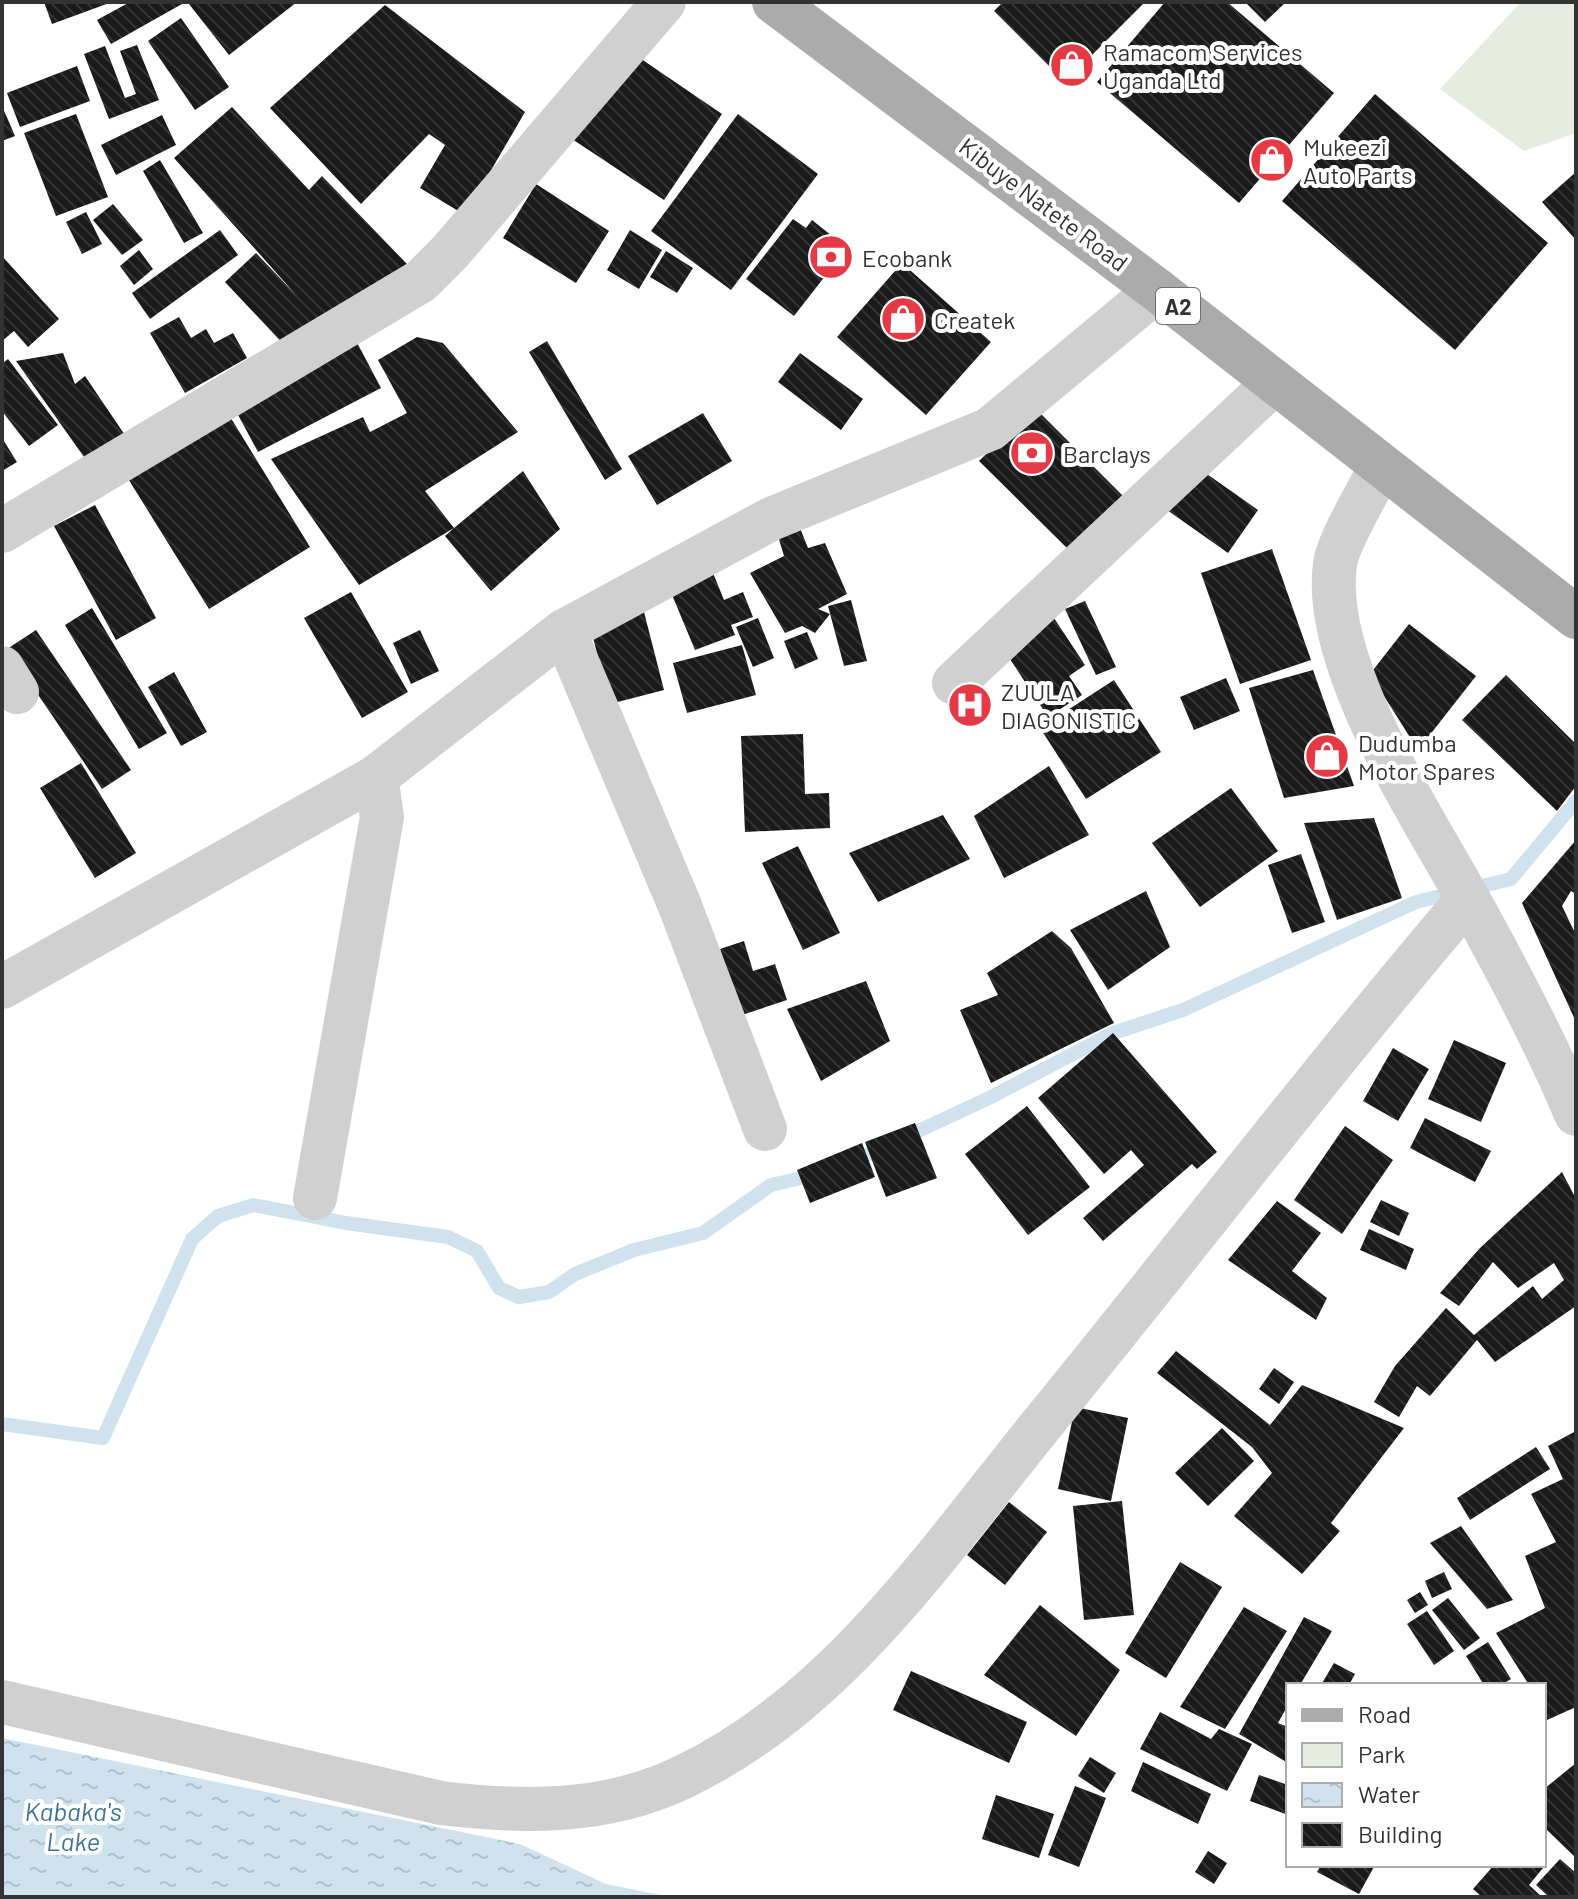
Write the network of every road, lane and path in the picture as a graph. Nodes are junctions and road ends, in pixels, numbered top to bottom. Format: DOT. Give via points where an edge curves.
graph roads {
  1 [pos="664,2"];
  2 [pos="774,2"];
  3 [pos="1157,290"];
  4 [pos="1274,383"];
  5 [pos="1381,466"];
  6 [pos="2,531"];
  7 [pos="1574,612"];
  8 [pos="564,631"];
  9 [pos="954,683"];
  10 [pos="376,777"];
  11 [pos="1468,899"];
  12 [pos="2,987"];
  13 [pos="1576,1114"];
  14 [pos="765,1129"];
  15 [pos="315,1198"];
  16 [pos="2,1702"];
  1 -- 6 [label="street" via="421,281"];
  2 -- 3 [label="main road, Kibuye Natete Road / A2"];
  3 -- 4 [label="main road, Kibuye Natete Road / A2"];
  3 -- 8 [label="street" via="990,429 771,519"];
  4 -- 5 [label="main road, Kibuye Natete Road / A2"];
  4 -- 9 [label="street"];
  5 -- 7 [label="main road, Kibuye Natete Road / A2"];
  5 -- 11 [label="street" via="1335,563 1337,629 1406,790"];
  8 -- 10 [label="street"];
  8 -- 14 [label="street" via="680,906"];
  10 -- 12 [label="street"];
  10 -- 15 [label="street" via="382,817"];
  11 -- 13 [label="street"];
  11 -- 16 [label="street" via="843,1664 744,1741 681,1778 602,1803 500,1810 441,1803"];
}
